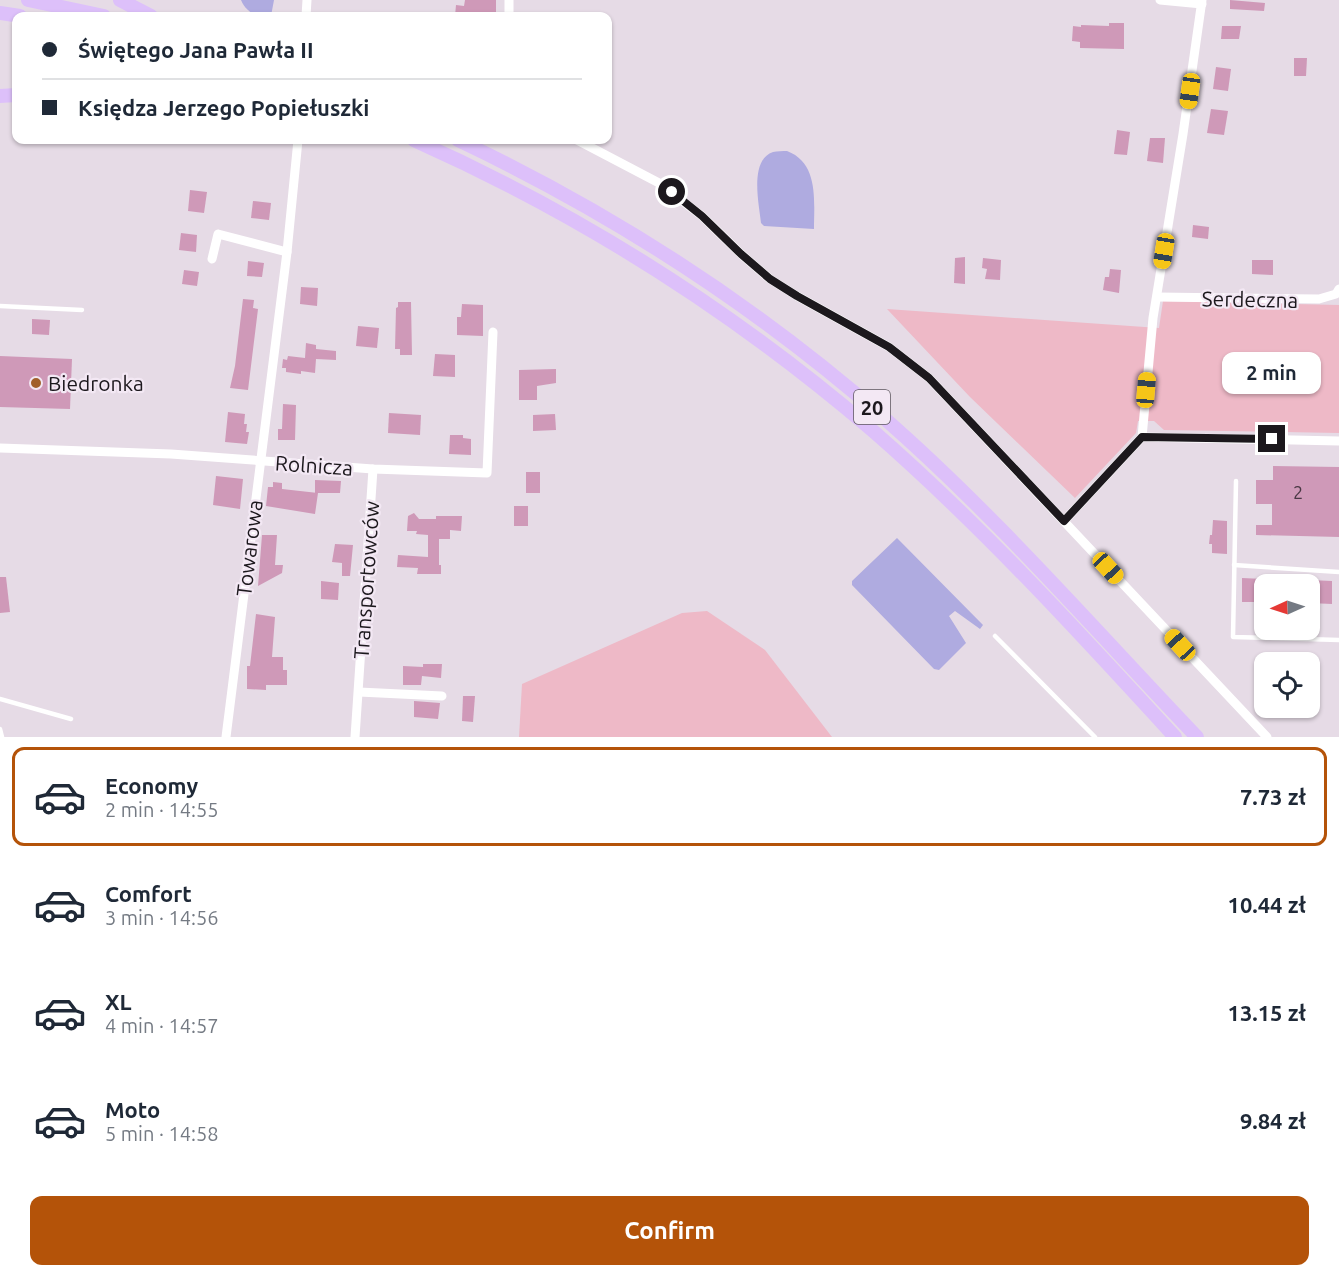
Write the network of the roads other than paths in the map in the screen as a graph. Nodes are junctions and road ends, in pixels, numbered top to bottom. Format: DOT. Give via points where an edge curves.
graph roads {
  1 [pos="28,0"];
  2 [pos="120,0"];
  3 [pos="1160,0"];
  4 [pos="1202,2"];
  5 [pos="85,12"];
  6 [pos="143,12"];
  7 [pos="298,144"];
  8 [pos="423,144"];
  9 [pos="466,144"];
  10 [pos="585,144"];
  11 [pos="287,252"];
  12 [pos="212,259"];
  13 [pos="1339,289"];
  14 [pos="1157,297"];
  15 [pos="0,306"];
  16 [pos="82,310"];
  17 [pos="493,332"];
  18 [pos="1142,437"];
  19 [pos="1339,441"];
  20 [pos="0,448"];
  21 [pos="260,462"];
  22 [pos="373,469"];
  23 [pos="1236,481"];
  24 [pos="1064,521"];
  25 [pos="1234,565"];
  26 [pos="1339,572"];
  27 [pos="995,636"];
  28 [pos="1339,640"];
  29 [pos="359,692"];
  30 [pos="442,696"];
  31 [pos="0,699"];
  32 [pos="71,719"];
  33 [pos="0,729"];
  34 [pos="2,737"];
  35 [pos="226,737"];
  36 [pos="355,737"];
  37 [pos="1095,737"];
  38 [pos="1175,737"];
  39 [pos="1197,737"];
  40 [pos="1267,737"];
  1 -- 5 [label="main road"];
  2 -- 6 [label="main road"];
  3 -- 4 [label="street"];
  4 -- 14 [label="street"];
  7 -- 11 [label="street, Towarowa"];
  8 -- 38 [label="main road, 20" via="478,169 614,243 702,299 810,379 873,431 971,523"];
  9 -- 39 [label="main road, 20" via="559,191 659,250 821,365 984,511"];
  10 -- 24 [label="street" via="659,183 702,216 770,279 912,363"];
  11 -- 12 [label="street" via="218,234"];
  11 -- 21 [label="street, Towarowa"];
  13 -- 14 [label="street, Serdeczna" via="1336,294 1319,299"];
  14 -- 18 [label="street"];
  15 -- 16 [label="lane"];
  17 -- 22 [label="street, Rolnicza" via="487,473"];
  18 -- 19 [label="street"];
  18 -- 24 [label="street"];
  20 -- 21 [label="street, Rolnicza" via="171,454"];
  21 -- 22 [label="street, Rolnicza"];
  21 -- 35 [label="street, Towarowa"];
  22 -- 29 [label="street, Transportowców"];
  23 -- 25 [label="lane"];
  24 -- 40 [label="street"];
  25 -- 26 [label="lane"];
  25 -- 28 [label="lane" via="1233,637"];
  27 -- 37 [label="lane"];
  29 -- 30 [label="street"];
  29 -- 36 [label="street, Transportowców"];
  31 -- 32 [label="lane"];
  33 -- 34 [label="lane"];
}
